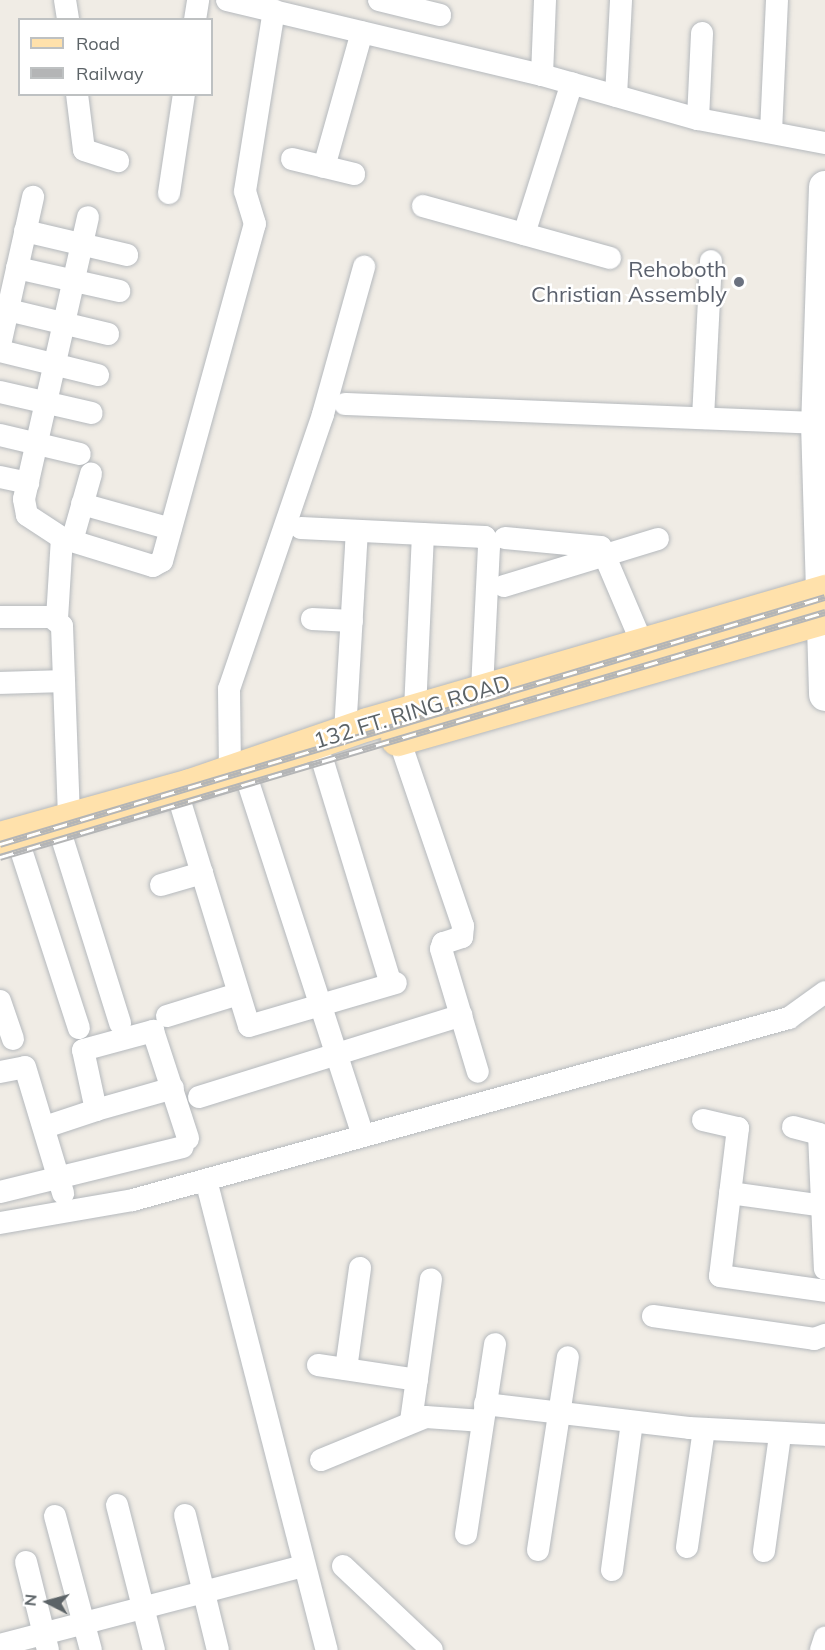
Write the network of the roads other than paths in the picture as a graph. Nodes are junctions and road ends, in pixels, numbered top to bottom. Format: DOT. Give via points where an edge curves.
graph roads {
  1 [pos="65,0"];
  2 [pos="198,0"];
  3 [pos="227,0"];
  4 [pos="379,0"];
  5 [pos="545,0"];
  6 [pos="621,0"];
  7 [pos="777,0"];
  8 [pos="415,5"];
  9 [pos="279,8"];
  10 [pos="440,15"];
  11 [pos="68,18"];
  12 [pos="195,18"];
  13 [pos="362,32"];
  14 [pos="702,33"];
  15 [pos="411,45"];
  16 [pos="542,75"];
  17 [pos="572,83"];
  18 [pos="77,96"];
  19 [pos="184,96"];
  20 [pos="616,96"];
  21 [pos="698,118"];
  22 [pos="771,132"];
  23 [pos="825,142"];
  24 [pos="292,159"];
  25 [pos="118,161"];
  26 [pos="324,167"];
  27 [pos="354,174"];
  28 [pos="825,187"];
  29 [pos="169,194"];
  30 [pos="33,197"];
  31 [pos="423,206"];
  32 [pos="88,217"];
  33 [pos="25,231"];
  34 [pos="524,234"];
  35 [pos="82,244"];
  36 [pos="128,255"];
  37 [pos="610,258"];
  38 [pos="711,261"];
  39 [pos="364,267"];
  40 [pos="17,268"];
  41 [pos="74,280"];
  42 [pos="119,291"];
  43 [pos="8,310"];
  44 [pos="64,322"];
  45 [pos="108,334"];
  46 [pos="0,345"];
  47 [pos="0,351"];
  48 [pos="55,363"];
  49 [pos="98,375"];
  50 [pos="0,392"];
  51 [pos="46,403"];
  52 [pos="345,404"];
  53 [pos="92,413"];
  54 [pos="703,418"];
  55 [pos="817,423"];
  56 [pos="0,435"];
  57 [pos="37,444"];
  58 [pos="80,454"];
  59 [pos="91,474"];
  60 [pos="0,477"];
  61 [pos="28,483"];
  62 [pos="82,504"];
  63 [pos="301,528"];
  64 [pos="171,529"];
  65 [pos="357,531"];
  66 [pos="423,534"];
  67 [pos="505,538"];
  68 [pos="67,539"];
  69 [pos="658,539"];
  70 [pos="607,553"];
  71 [pos="504,586"];
  72 [pos="823,604"];
  73 [pos="0,617"];
  74 [pos="57,619"];
  75 [pos="312,619"];
  76 [pos="352,621"];
  77 [pos="642,643"];
  78 [pos="64,681"];
  79 [pos="0,682"];
  80 [pos="482,690"];
  81 [pos="825,695"];
  82 [pos="415,710"];
  83 [pos="345,732"];
  84 [pos="399,739"];
  85 [pos="323,762"];
  86 [pos="239,778"];
  87 [pos="181,805"];
  88 [pos="66,829"];
  89 [pos="7,850"];
  90 [pos="202,873"];
  91 [pos="161,885"];
  92 [pos="825,992"];
  93 [pos="238,994"];
  94 [pos="0,1001"];
  95 [pos="321,1005"];
  96 [pos="462,1015"];
  97 [pos="167,1016"];
  98 [pos="120,1023"];
  99 [pos="79,1028"];
  100 [pos="13,1039"];
  101 [pos="336,1053"];
  102 [pos="0,1072"];
  103 [pos="478,1072"];
  104 [pos="173,1088"];
  105 [pos="199,1097"];
  106 [pos="96,1110"];
  107 [pos="703,1120"];
  108 [pos="45,1127"];
  109 [pos="793,1128"];
  110 [pos="363,1136"];
  111 [pos="60,1179"];
  112 [pos="206,1180"];
  113 [pos="0,1192"];
  114 [pos="730,1193"];
  115 [pos="823,1205"];
  116 [pos="68,1212"];
  117 [pos="0,1223"];
  118 [pos="360,1268"];
  119 [pos="825,1269"];
  120 [pos="431,1279"];
  121 [pos="825,1291"];
  122 [pos="653,1316"];
  123 [pos="825,1335"];
  124 [pos="495,1344"];
  125 [pos="568,1357"];
  126 [pos="318,1365"];
  127 [pos="346,1369"];
  128 [pos="417,1380"];
  129 [pos="484,1412"];
  130 [pos="560,1413"];
  131 [pos="411,1421"];
  132 [pos="632,1422"];
  133 [pos="704,1429"];
  134 [pos="780,1435"];
  135 [pos="825,1435"];
  136 [pos="321,1460"];
  137 [pos="117,1505"];
  138 [pos="185,1515"];
  139 [pos="55,1516"];
  140 [pos="466,1534"];
  141 [pos="687,1547"];
  142 [pos="538,1550"];
  143 [pos="764,1551"];
  144 [pos="26,1562"];
  145 [pos="303,1566"];
  146 [pos="343,1566"];
  147 [pos="612,1570"];
  148 [pos="202,1590"];
  149 [pos="141,1606"];
  150 [pos="83,1622"];
  151 [pos="825,1638"];
  152 [pos="46,1641"];
  153 [pos="2,1642"];
  154 [pos="91,1650"];
  155 [pos="154,1650"];
  156 [pos="218,1650"];
  157 [pos="327,1650"];
  158 [pos="432,1650"];
  159 [pos="820,1650"];
  1 -- 11 [label="street"];
  2 -- 12 [label="street"];
  3 -- 9 [label="street"];
  4 -- 8 [label="street"];
  5 -- 16 [label="street"];
  6 -- 20 [label="street"];
  7 -- 22 [label="street"];
  8 -- 10 [label="street"];
  8 -- 15 [label="street"];
  9 -- 13 [label="street"];
  9 -- 64 [label="street" via="245,191 255,224"];
  13 -- 15 [label="street"];
  13 -- 26 [label="street"];
  14 -- 21 [label="street"];
  15 -- 16 [label="street"];
  16 -- 17 [label="street"];
  17 -- 20 [label="street"];
  17 -- 34 [label="street"];
  18 -- 25 [label="street" via="84,150"];
  19 -- 29 [label="street"];
  20 -- 21 [label="street"];
  21 -- 22 [label="street"];
  22 -- 23 [label="street"];
  24 -- 26 [label="street"];
  26 -- 27 [label="street"];
  28 -- 55 [label="street"];
  30 -- 33 [label="street"];
  31 -- 34 [label="street"];
  32 -- 35 [label="street"];
  33 -- 35 [label="street"];
  33 -- 40 [label="street"];
  34 -- 37 [label="street"];
  35 -- 36 [label="street"];
  35 -- 41 [label="street"];
  38 -- 54 [label="street"];
  39 -- 86 [label="street" via="323,414 229,689"];
  40 -- 41 [label="street"];
  40 -- 43 [label="street"];
  41 -- 42 [label="street"];
  41 -- 44 [label="street"];
  43 -- 44 [label="street"];
  43 -- 46 [label="street"];
  44 -- 45 [label="street"];
  44 -- 48 [label="street"];
  47 -- 48 [label="street"];
  48 -- 49 [label="street"];
  48 -- 51 [label="street"];
  50 -- 51 [label="street"];
  51 -- 53 [label="street"];
  51 -- 57 [label="street"];
  52 -- 54 [label="street"];
  54 -- 55 [label="street"];
  55 -- 72 [label="street"];
  56 -- 57 [label="street"];
  57 -- 58 [label="street"];
  57 -- 61 [label="street"];
  59 -- 62 [label="street"];
  60 -- 61 [label="street"];
  61 -- 68 [label="street" via="27,515"];
  62 -- 64 [label="street"];
  62 -- 68 [label="street"];
  63 -- 65 [label="street"];
  64 -- 68 [label="street" via="162,561 153,566"];
  65 -- 66 [label="street"];
  65 -- 76 [label="street"];
  66 -- 80 [label="street" via="488,541"];
  66 -- 82 [label="street"];
  67 -- 70 [label="street" via="580,542"];
  68 -- 74 [label="street"];
  69 -- 70 [label="street"];
  70 -- 71 [label="street"];
  70 -- 77 [label="street"];
  72 -- 77 [label="main road, 132 FT. RING ROAD"];
  72 -- 81 [label="street"];
  72 -- 84 [label="main road, 132 FT. RING ROAD"];
  73 -- 74 [label="street"];
  74 -- 78 [label="street"];
  75 -- 76 [label="street"];
  76 -- 83 [label="street"];
  77 -- 80 [label="main road, 132 FT. RING ROAD"];
  78 -- 79 [label="street"];
  78 -- 88 [label="street"];
  80 -- 82 [label="main road, 132 FT. RING ROAD"];
  82 -- 83 [label="main road, 132 FT. RING ROAD"];
  83 -- 86 [label="main road, 132 FT. RING ROAD"];
  84 -- 85 [label="main road, 132 FT. RING ROAD"];
  84 -- 96 [label="street" via="463,926 462,937 443,943 441,949"];
  85 -- 86 [label="main road, 132 FT. RING ROAD"];
  85 -- 95 [label="street" via="394,984"];
  86 -- 87 [label="main road, 132 FT. RING ROAD"];
  86 -- 88 [label="main road, 132 FT. RING ROAD"];
  86 -- 95 [label="street"];
  87 -- 88 [label="main road, 132 FT. RING ROAD"];
  87 -- 90 [label="street"];
  88 -- 89 [label="main road, 132 FT. RING ROAD"];
  88 -- 98 [label="street"];
  89 -- 99 [label="street"];
  90 -- 91 [label="street"];
  90 -- 93 [label="street"];
  92 -- 110 [label="street" via="789,1018"];
  93 -- 95 [label="street" via="249,1026"];
  93 -- 97 [label="street"];
  94 -- 100 [label="street"];
  95 -- 101 [label="street"];
  96 -- 101 [label="street"];
  96 -- 103 [label="street"];
  101 -- 105 [label="street"];
  101 -- 110 [label="street"];
  102 -- 108 [label="street" via="25,1067"];
  104 -- 106 [label="street"];
  104 -- 106 [label="street" via="155,1032 83,1050"];
  104 -- 111 [label="street" via="185,1143"];
  106 -- 108 [label="street"];
  107 -- 114 [label="street" via="738,1128"];
  108 -- 111 [label="street"];
  109 -- 115 [label="street" via="819,1134"];
  110 -- 112 [label="street"];
  111 -- 113 [label="street"];
  111 -- 116 [label="street"];
  112 -- 116 [label="street"];
  112 -- 145 [label="street"];
  114 -- 115 [label="street"];
  114 -- 121 [label="street" via="720,1276"];
  115 -- 119 [label="street"];
  116 -- 117 [label="street"];
  118 -- 127 [label="street"];
  120 -- 128 [label="street"];
  122 -- 123 [label="street" via="814,1339"];
  124 -- 129 [label="street"];
  125 -- 130 [label="street"];
  126 -- 127 [label="street"];
  127 -- 128 [label="street"];
  128 -- 131 [label="street"];
  129 -- 130 [label="street"];
  129 -- 131 [label="street"];
  129 -- 140 [label="street"];
  130 -- 132 [label="street"];
  130 -- 142 [label="street"];
  131 -- 136 [label="street"];
  132 -- 133 [label="street"];
  132 -- 147 [label="street"];
  133 -- 134 [label="street"];
  133 -- 141 [label="street"];
  134 -- 135 [label="street"];
  134 -- 143 [label="street"];
  137 -- 149 [label="street"];
  138 -- 148 [label="street"];
  139 -- 150 [label="street"];
  144 -- 152 [label="street"];
  145 -- 148 [label="street"];
  145 -- 157 [label="street"];
  146 -- 158 [label="street"];
  148 -- 149 [label="street"];
  148 -- 156 [label="street"];
  149 -- 150 [label="street"];
  149 -- 155 [label="street"];
  150 -- 152 [label="street"];
  150 -- 154 [label="street"];
  151 -- 159 [label="street"];
  152 -- 153 [label="street"];
}
